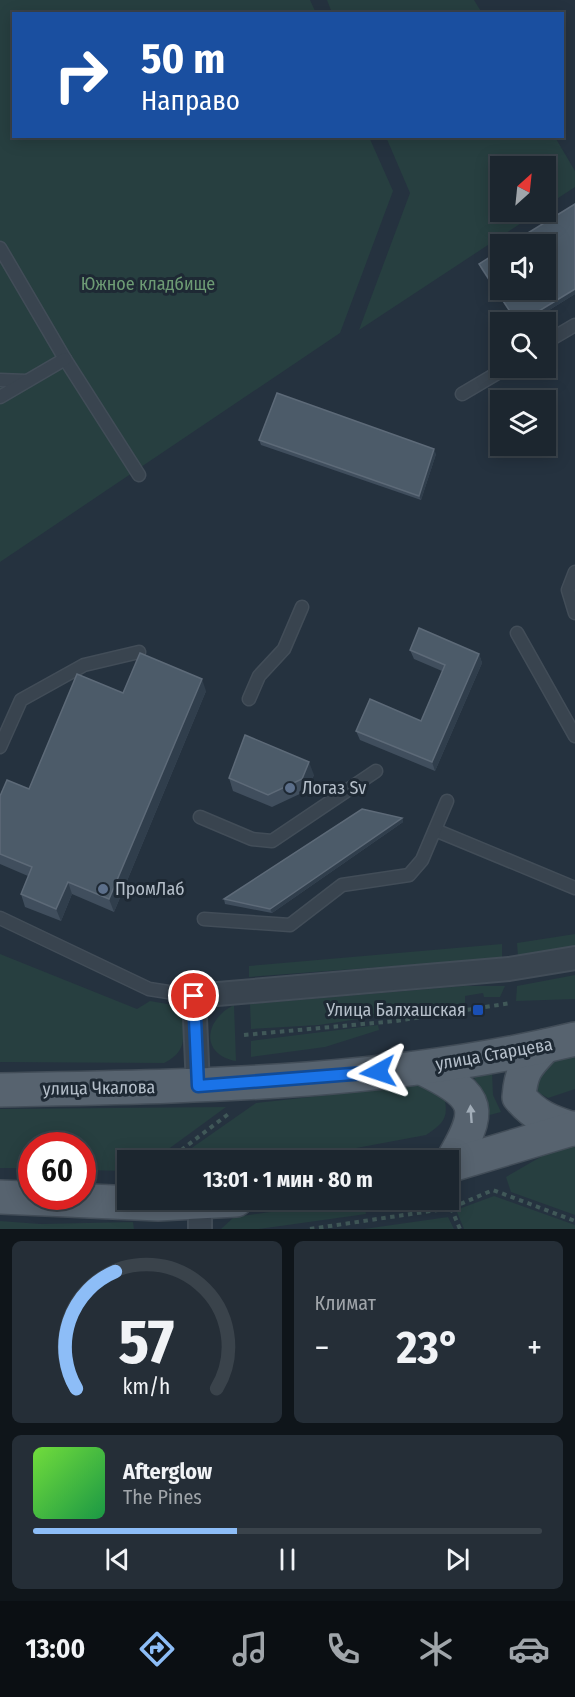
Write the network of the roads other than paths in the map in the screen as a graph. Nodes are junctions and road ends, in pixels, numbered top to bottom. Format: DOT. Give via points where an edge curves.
graph roads {
  1 [pos="0,248"];
  2 [pos="575,324"];
  3 [pos="556,336"];
  4 [pos="65,359"];
  5 [pos="490,377"];
  6 [pos="0,380"];
  7 [pos="27,381"];
  8 [pos="462,394"];
  9 [pos="0,397"];
  10 [pos="139,475"];
  11 [pos="575,572"];
  12 [pos="302,607"];
  13 [pos="575,614"];
  14 [pos="517,633"];
  15 [pos="139,652"];
  16 [pos="249,699"];
  17 [pos="575,736"];
  18 [pos="0,747"];
  19 [pos="376,771"];
  20 [pos="447,801"];
  21 [pos="200,817"];
  22 [pos="435,830"];
  23 [pos="575,888"];
  24 [pos="0,918"];
  25 [pos="204,919"];
  26 [pos="575,958"];
  27 [pos="194,996"];
  28 [pos="560,1042"];
  29 [pos="422,1068"];
  30 [pos="198,1086"];
  31 [pos="0,1090"];
  32 [pos="574,1129"];
  33 [pos="458,1150"];
  34 [pos="459,1163"];
  35 [pos="0,1197"];
  36 [pos="200,1216"];
  1 -- 4 [label="lane"];
  2 -- 3 [label="lane"];
  4 -- 7 [label="lane"];
  4 -- 10 [label="lane"];
  5 -- 8 [label="lane"];
  6 -- 7 [label="lane"];
  7 -- 9 [label="lane"];
  11 -- 13 [label="lane" via="568,590"];
  12 -- 16 [label="lane" via="284,649 259,676"];
  14 -- 17 [label="lane"];
  15 -- 18 [label="lane" via="84,665 21,700"];
  19 -- 21 [label="lane" via="272,841 252,839"];
  20 -- 22 [label="lane"];
  22 -- 23 [label="lane"];
  22 -- 25 [label="lane" via="422,860 409,875 342,885 290,925"];
  24 -- 27 [label="lane" via="149,989"];
  26 -- 27 [label="street" via="509,969"];
  27 -- 30 [label="street"];
  28 -- 29 [label="main road, улица Старцева"];
  28 -- 32 [label="main road" via="524,1070 519,1097 533,1113"];
  29 -- 30 [label="main road, улица Старцева"];
  33 -- 29 [label="main road, one-way" via="472,1124 472,1106 451,1081"];
  30 -- 31 [label="main road, улица Чкалова"];
  32 -- 34 [label="main road"];
  35 -- 36 [label="main road"];
}
